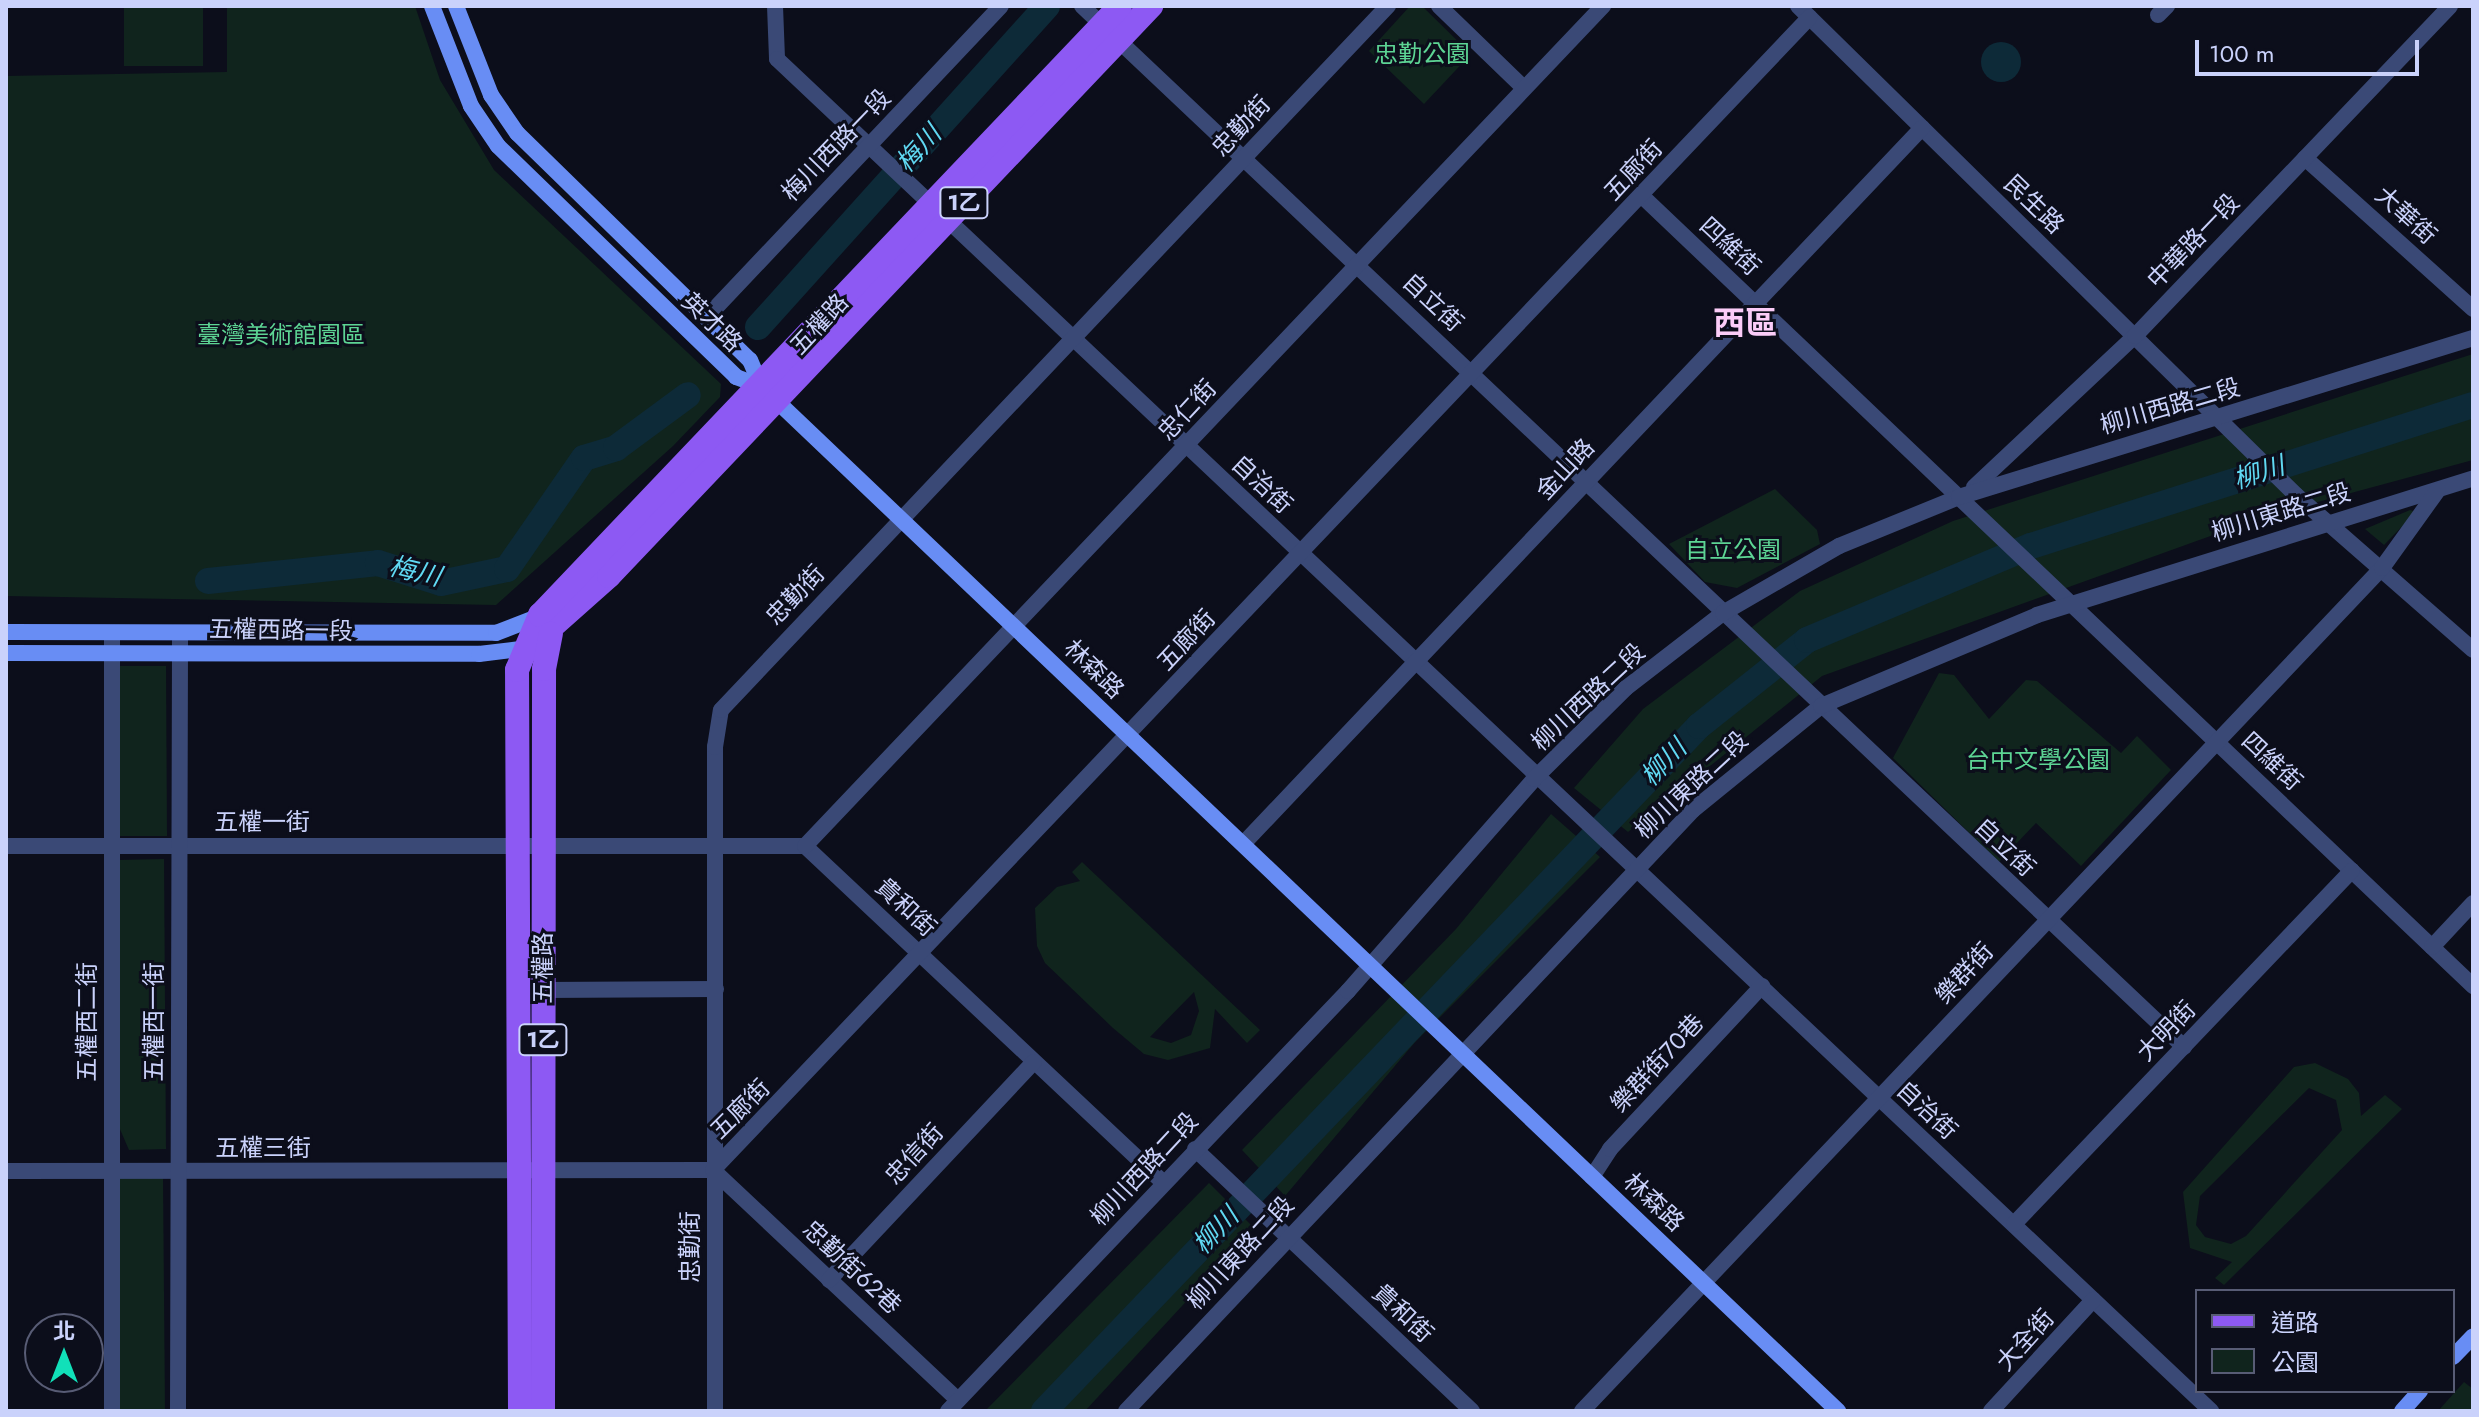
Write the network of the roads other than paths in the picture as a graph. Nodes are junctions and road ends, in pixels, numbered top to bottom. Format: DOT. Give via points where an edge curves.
graph roads {
  1 [pos="432,6"];
  2 [pos="456,6"];
  3 [pos="775,6"];
  4 [pos="1001,6"];
  5 [pos="1082,6"];
  6 [pos="1120,6"];
  7 [pos="1151,6"];
  8 [pos="1388,6"];
  9 [pos="1439,6"];
  10 [pos="1603,6"];
  11 [pos="2450,6"];
  12 [pos="1804,12"];
  13 [pos="1110,33"];
  14 [pos="1524,88"];
  15 [pos="1922,128"];
  16 [pos="871,143"];
  17 [pos="1245,157"];
  18 [pos="2305,158"];
  19 [pos="1642,196"];
  20 [pos="941,210"];
  21 [pos="1358,265"];
  22 [pos="1755,303"];
  23 [pos="2473,309"];
  24 [pos="706,318"];
  25 [pos="2135,336"];
  26 [pos="1074,337"];
  27 [pos="2473,338"];
  28 [pos="1472,373"];
  29 [pos="769,393"];
  30 [pos="2216,417"];
  31 [pos="1186,446"];
  32 [pos="2473,478"];
  33 [pos="1586,482"];
  34 [pos="2438,490"];
  35 [pos="1959,497"];
  36 [pos="901,519"];
  37 [pos="2326,522"];
  38 [pos="1301,554"];
  39 [pos="2382,568"];
  40 [pos="2070,604"];
  41 [pos="1723,613"];
  42 [pos="546,624"];
  43 [pos="1016,628"];
  44 [pos="6,632"];
  45 [pos="112,633"];
  46 [pos="180,634"];
  47 [pos="528,648"];
  48 [pos="2473,650"];
  49 [pos="508,652"];
  50 [pos="6,653"];
  51 [pos="181,653"];
  52 [pos="112,654"];
  53 [pos="1415,662"];
  54 [pos="544,669"];
  55 [pos="1821,706"];
  56 [pos="1129,736"];
  57 [pos="2216,741"];
  58 [pos="1534,779"];
  59 [pos="1243,844"];
  60 [pos="6,846"];
  61 [pos="112,846"];
  62 [pos="179,846"];
  63 [pos="805,846"];
  64 [pos="518,847"];
  65 [pos="543,847"];
  66 [pos="715,847"];
  67 [pos="1638,869"];
  68 [pos="2352,870"];
  69 [pos="2473,903"];
  70 [pos="2047,919"];
  71 [pos="2432,947"];
  72 [pos="922,955"];
  73 [pos="1369,965"];
  74 [pos="1762,986"];
  75 [pos="2473,986"];
  76 [pos="716,989"];
  77 [pos="543,990"];
  78 [pos="2184,1047"];
  79 [pos="1462,1052"];
  80 [pos="1034,1062"];
  81 [pos="1879,1097"];
  82 [pos="1195,1149"];
  83 [pos="713,1170"];
  84 [pos="6,1171"];
  85 [pos="111,1172"];
  86 [pos="178,1172"];
  87 [pos="531,1172"];
  88 [pos="1592,1177"];
  89 [pos="1164,1183"];
  90 [pos="2014,1224"];
  91 [pos="1287,1237"];
  92 [pos="829,1280"];
  93 [pos="1704,1282"];
  94 [pos="2093,1300"];
  95 [pos="2473,1336"];
  96 [pos="2455,1355"];
  97 [pos="2418,1393"];
  98 [pos="953,1406"];
  99 [pos="112,1411"];
  100 [pos="178,1411"];
  101 [pos="520,1411"];
  102 [pos="543,1411"];
  103 [pos="715,1411"];
  104 [pos="1126,1411"];
  105 [pos="1472,1411"];
  106 [pos="1582,1411"];
  107 [pos="1838,1411"];
  108 [pos="1991,1411"];
  109 [pos="2211,1411"];
  110 [pos="2402,1411"];
  1 -- 29 [label="main road, 英才路" via="471,106 498,146 736,377"];
  2 -- 24 [label="main road, 英才路" via="491,95 517,133"];
  3 -- 16 [label="street" via="777,59"];
  4 -- 16 [label="street, 梅川西路一段"];
  5 -- 13 [label="street, 自立街"];
  6 -- 13 [label="main road, 五權路 / 1乙"];
  7 -- 13 [label="main road, 五權路 / 1乙"];
  8 -- 17 [label="street, 忠勤街"];
  9 -- 14 [label="street"];
  10 -- 14 [label="street, 忠仁街"];
  11 -- 18 [label="street, 中華路一段"];
  12 -- 15 [label="street, 民生路"];
  12 -- 19 [label="street, 五廊街"];
  13 -- 17 [label="street, 自立街"];
  13 -- 20 [label="main road, 五權路 / 1乙"];
  14 -- 21 [label="street, 忠仁街"];
  15 -- 22 [label="street, 金山路"];
  15 -- 25 [label="street, 民生路"];
  16 -- 20 [label="street, 自治街"];
  16 -- 24 [label="street, 梅川西路一段"];
  17 -- 21 [label="street, 自立街"];
  17 -- 26 [label="street, 忠勤街"];
  18 -- 23 [label="street, 大華街"];
  18 -- 25 [label="street, 中華路一段"];
  19 -- 22 [label="street, 四維街"];
  19 -- 28 [label="street, 五廊街"];
  20 -- 26 [label="street, 自治街"];
  20 -- 29 [label="main road, 五權路 / 1乙"];
  21 -- 28 [label="street, 自立街"];
  21 -- 31 [label="street, 忠仁街"];
  22 -- 33 [label="street, 金山路"];
  22 -- 35 [label="street, 四維街"];
  24 -- 29 [label="main road, 英才路" via="750,360"];
  25 -- 30 [label="street, 民生路"];
  25 -- 35 [label="street, 中華路一段"];
  26 -- 31 [label="street, 自治街"];
  26 -- 36 [label="street, 忠勤街"];
  27 -- 30 [label="street, 柳川西路二段"];
  28 -- 33 [label="street, 自立街"];
  28 -- 38 [label="street, 五廊街"];
  29 -- 36 [label="main road, 林森路"];
  29 -- 42 [label="main road, 五權路 / 1乙"];
  30 -- 35 [label="street, 柳川西路二段"];
  30 -- 37 [label="street, 民生路"];
  31 -- 38 [label="street, 自治街"];
  31 -- 43 [label="street, 忠仁街"];
  32 -- 34 [label="street, 柳川東路二段"];
  33 -- 41 [label="street, 自立街"];
  33 -- 53 [label="street, 金山路"];
  34 -- 37 [label="street, 柳川東路二段"];
  34 -- 39 [label="street, 樂群街"];
  35 -- 40 [label="street, 四維街"];
  35 -- 41 [label="street, 柳川西路二段" via="1839,546"];
  36 -- 43 [label="main road, 林森路"];
  36 -- 66 [label="street, 忠勤街" via="721,710"];
  37 -- 39 [label="street"];
  37 -- 40 [label="street, 柳川東路二段"];
  38 -- 53 [label="street, 自治街"];
  38 -- 56 [label="street, 五廊街"];
  39 -- 48 [label="street"];
  39 -- 57 [label="street, 樂群街"];
  40 -- 55 [label="street, 柳川東路二段" via="1940,650"];
  40 -- 57 [label="street, 四維街"];
  41 -- 55 [label="street, 自立街"];
  41 -- 58 [label="street, 柳川西路二段" via="1626,688"];
  42 -- 47 [label="main road, 五權路 / 1乙"];
  42 -- 49 [label="main road, 五權西路一段"];
  42 -- 54 [label="main road, 五權路 / 1乙"];
  43 -- 56 [label="main road, 林森路"];
  43 -- 63 [label="street, 忠仁街"];
  44 -- 45 [label="main road, 五權西路一段"];
  45 -- 46 [label="main road, 五權西路一段"];
  45 -- 52 [label="street, 五權西二街"];
  46 -- 49 [label="main road, 五權西路一段"];
  46 -- 51 [label="street, 五權西一街"];
  47 -- 49 [label="main road, 五權路 / 1乙"];
  47 -- 54 [label="main road"];
  49 -- 51 [label="main road, 五權西路一段"];
  49 -- 64 [label="main road, 五權路 / 1乙"];
  50 -- 52 [label="main road, 五權西路一段"];
  51 -- 52 [label="main road, 五權西路一段"];
  51 -- 62 [label="street, 五權西一街"];
  52 -- 61 [label="street, 五權西二街"];
  53 -- 58 [label="street, 自治街"];
  53 -- 59 [label="street, 金山路"];
  54 -- 65 [label="main road, 五權路 / 1乙"];
  55 -- 67 [label="street, 柳川東路二段" via="1736,769"];
  55 -- 70 [label="street, 自立街"];
  56 -- 59 [label="main road, 林森路"];
  56 -- 72 [label="street, 五廊街"];
  57 -- 68 [label="street, 四維街"];
  57 -- 70 [label="street, 樂群街"];
  58 -- 67 [label="street, 自治街"];
  58 -- 73 [label="street, 柳川西路二段"];
  59 -- 73 [label="main road, 林森路"];
  60 -- 61 [label="street, 五權一街"];
  61 -- 62 [label="street, 五權一街"];
  61 -- 85 [label="street, 五權西二街"];
  62 -- 64 [label="street, 五權一街"];
  62 -- 86 [label="street, 五權西一街"];
  63 -- 66 [label="street"];
  63 -- 72 [label="street, 貴和街"];
  64 -- 65 [label="street, 五權一街"];
  64 -- 87 [label="main road, 五權路 / 1乙"];
  65 -- 66 [label="street"];
  65 -- 77 [label="main road, 五權路 / 1乙"];
  66 -- 76 [label="street, 忠勤街"];
  67 -- 74 [label="street, 自治街"];
  67 -- 79 [label="street, 柳川東路二段"];
  68 -- 71 [label="street, 四維街"];
  68 -- 78 [label="street, 大明街"];
  69 -- 71 [label="street"];
  70 -- 78 [label="street, 自立街"];
  70 -- 81 [label="street, 樂群街"];
  71 -- 75 [label="street, 四維街"];
  72 -- 80 [label="street, 貴和街"];
  72 -- 83 [label="street, 五廊街"];
  73 -- 79 [label="main road, 林森路"];
  73 -- 82 [label="street, 柳川西路二段"];
  74 -- 81 [label="street, 自治街"];
  74 -- 88 [label="street, 樂群街70巷" via="1610,1149"];
  76 -- 77 [label="street"];
  76 -- 83 [label="street, 忠勤街"];
  77 -- 87 [label="main road, 五權路 / 1乙"];
  78 -- 90 [label="street, 大明街"];
  79 -- 88 [label="main road, 林森路"];
  79 -- 91 [label="street, 柳川東路二段"];
  80 -- 89 [label="street, 貴和街"];
  80 -- 92 [label="street, 忠信街"];
  81 -- 90 [label="street, 自治街"];
  81 -- 93 [label="street, 樂群街"];
  82 -- 89 [label="street, 柳川西路二段"];
  82 -- 91 [label="street, 貴和街"];
  83 -- 87 [label="street, 五廊街"];
  83 -- 92 [label="street, 忠勤街62巷"];
  83 -- 103 [label="street, 忠勤街"];
  84 -- 85 [label="street, 五權三街"];
  85 -- 86 [label="street, 五權三街"];
  85 -- 99 [label="street, 五權西二街"];
  86 -- 87 [label="street, 五權三街"];
  86 -- 100 [label="street, 五權西一街"];
  87 -- 101 [label="main road, 五權路 / 1乙"];
  87 -- 102 [label="main road, 五權路 / 1乙"];
  88 -- 93 [label="main road, 林森路"];
  89 -- 98 [label="street, 柳川西路二段"];
  90 -- 94 [label="street, 自治街"];
  91 -- 104 [label="street, 柳川東路二段"];
  91 -- 105 [label="street, 貴和街"];
  92 -- 98 [label="street, 忠勤街62巷"];
  93 -- 106 [label="street, 樂群街"];
  93 -- 107 [label="main road, 林森路"];
  94 -- 108 [label="street, 大全街"];
  94 -- 109 [label="street, 自治街"];
  95 -- 96 [label="main road"];
  97 -- 110 [label="main road"];
}
